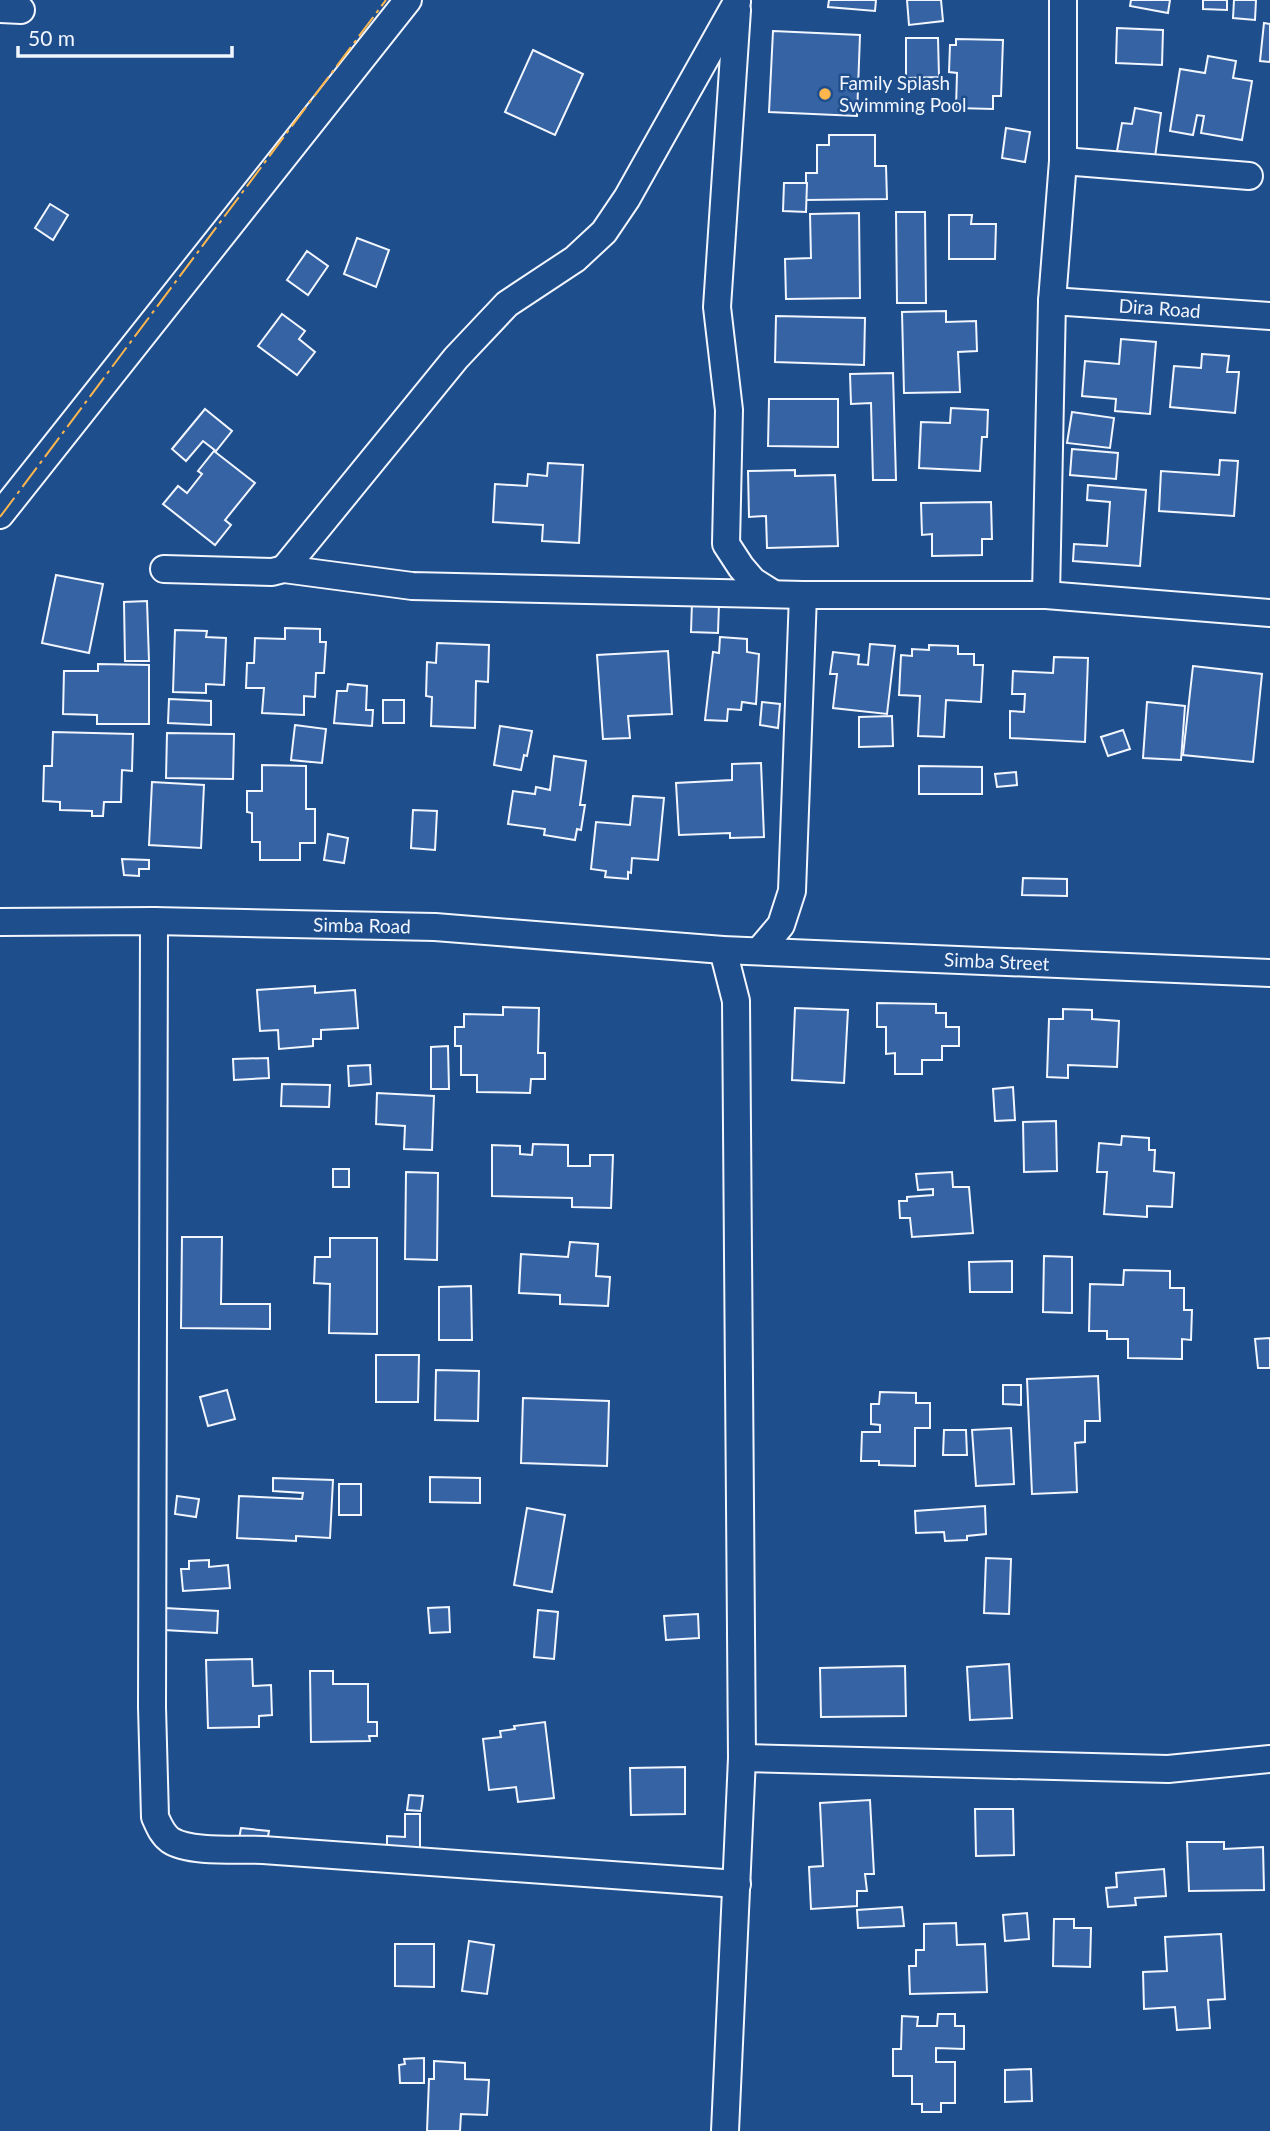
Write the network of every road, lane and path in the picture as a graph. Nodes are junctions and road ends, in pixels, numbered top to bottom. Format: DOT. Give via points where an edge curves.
graph roads {
  1 [pos="408,0"];
  2 [pos="1063,0"];
  3 [pos="738,1"];
  4 [pos="1063,161"];
  5 [pos="1249,176"];
  6 [pos="1052,301"];
  7 [pos="1270,316"];
  8 [pos="0,515"];
  9 [pos="164,569"];
  10 [pos="284,569"];
  11 [pos="772,593"];
  12 [pos="803,595"];
  13 [pos="1046,595"];
  14 [pos="1270,613"];
  15 [pos="154,921"];
  16 [pos="0,922"];
  17 [pos="723,950"];
  18 [pos="759,951"];
  19 [pos="1270,972"];
  20 [pos="742,1758"];
  21 [pos="1270,1759"];
  22 [pos="737,1884"];
  23 [pos="725,2131"];
  1 -- 8 [label="street"];
  2 -- 4 [label="street"];
  3 -- 10 [label="street" via="604,232 575,259 507,304 481,330"];
  3 -- 11 [label="street" via="718,307 729,410 726,544 753,581"];
  4 -- 5 [label="street"];
  4 -- 6 [label="street"];
  6 -- 7 [label="street, Dira Road"];
  6 -- 13 [label="street"];
  9 -- 10 [label="street"];
  10 -- 11 [label="street" via="412,586"];
  11 -- 12 [label="street"];
  12 -- 13 [label="street"];
  12 -- 18 [label="street" via="792,891 781,925"];
  13 -- 14 [label="street"];
  15 -- 16 [label="street, Simba Road"];
  15 -- 17 [label="street, Simba Road" via="435,927"];
  15 -- 22 [label="street" via="152,1707 155,1817 160,1829 179,1845 191,1847"];
  17 -- 18 [label="street, Simba Street"];
  17 -- 20 [label="street" via="736,1001"];
  18 -- 19 [label="street, Simba Street"];
  20 -- 21 [label="street" via="1168,1769"];
  20 -- 22 [label="street"];
  22 -- 23 [label="street"];
}
